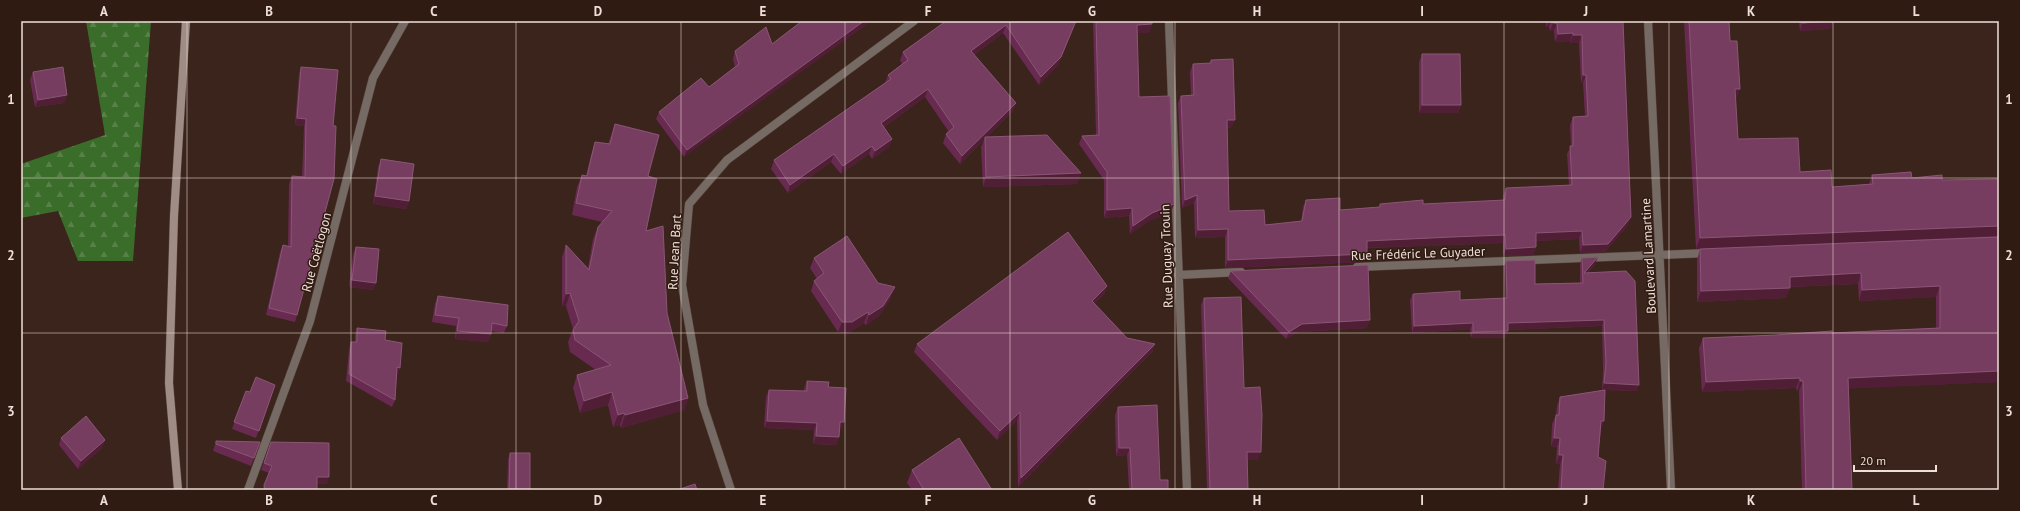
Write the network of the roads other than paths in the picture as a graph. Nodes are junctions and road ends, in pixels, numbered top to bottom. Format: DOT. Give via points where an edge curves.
graph roads {
  1 [pos="186,21"];
  2 [pos="405,21"];
  3 [pos="914,21"];
  4 [pos="1169,21"];
  5 [pos="1648,21"];
  6 [pos="1720,253"];
  7 [pos="1660,255"];
  8 [pos="1351,268"];
  9 [pos="1248,272"];
  10 [pos="1178,275"];
  11 [pos="178,490"];
  12 [pos="248,490"];
  13 [pos="731,490"];
  14 [pos="1187,490"];
  15 [pos="1671,490"];
  1 -- 11 [label="main road" via="174,216 169,383"];
  2 -- 12 [label="street, Rue Coëtlogon" via="373,78 310,321"];
  3 -- 13 [label="street, Rue Jean Bart" via="727,160 689,204 682,285 703,405"];
  4 -- 10 [label="street, Rue Duguay Trouin"];
  5 -- 7 [label="street, Boulevard Lamartine"];
  6 -- 7 [label="street, Rue Frédéric Le Guyader"];
  7 -- 8 [label="street, Rue Frédéric Le Guyader"];
  7 -- 15 [label="street, Boulevard Lamartine"];
  9 -- 10 [label="street"];
  10 -- 14 [label="street, Rue Duguay Trouin"];
}
